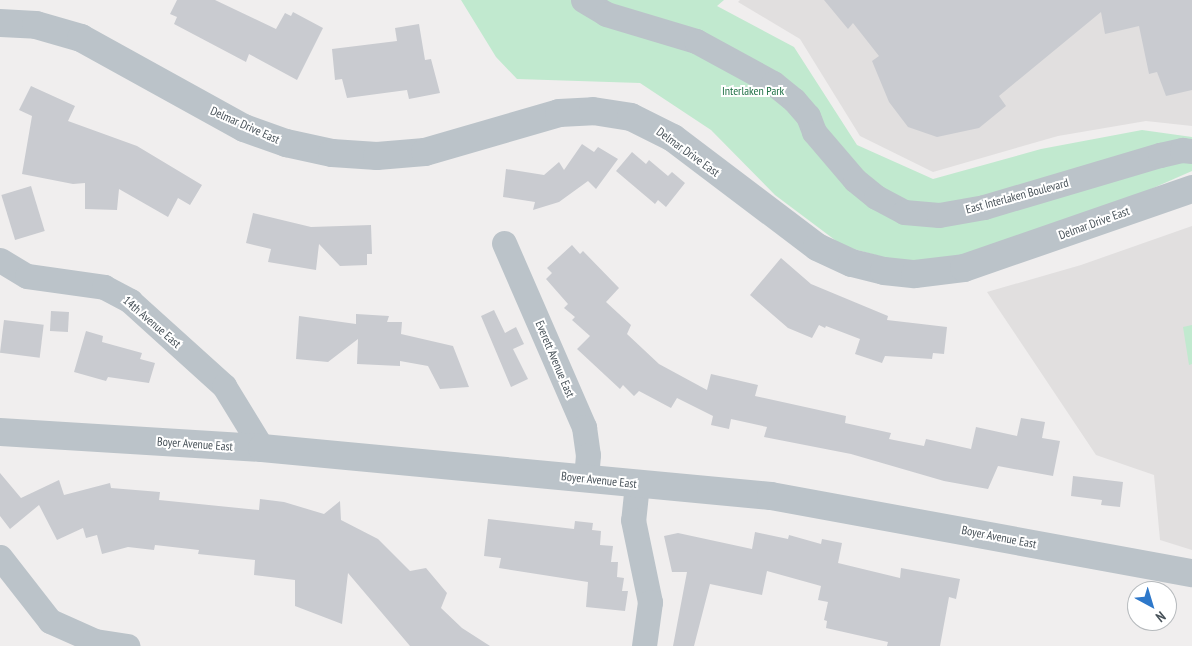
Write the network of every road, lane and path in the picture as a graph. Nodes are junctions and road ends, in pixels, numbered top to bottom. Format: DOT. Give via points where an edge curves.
graph roads {
  1 [pos="583,0"];
  2 [pos="0,23"];
  3 [pos="1192,151"];
  4 [pos="1192,189"];
  5 [pos="504,243"];
  6 [pos="0,260"];
  7 [pos="0,432"];
  8 [pos="262,448"];
  9 [pos="586,479"];
  10 [pos="637,484"];
  11 [pos="0,557"];
  12 [pos="1192,573"];
  13 [pos="128,646"];
  14 [pos="644,646"];
  1 -- 3 [label="street, East Interlaken Boulevard" via="606,14 696,41 773,83 808,116 814,132 855,180 876,197 904,212 939,215 984,207 1160,155"];
  2 -- 4 [label="street, Delmar Drive East" via="36,25 80,38 244,128 286,143 332,153 377,156 425,152 559,113 593,110 631,117 673,138 817,247 852,263 884,271 944,272 973,266"];
  5 -- 9 [label="street, Everett Avenue East" via="584,427 588,455"];
  6 -- 8 [label="street, 14th Avenue East" via="27,276 104,287 130,301 224,386"];
  7 -- 8 [label="street, Boyer Avenue East"];
  8 -- 9 [label="street, Boyer Avenue East"];
  9 -- 10 [label="street, Boyer Avenue East"];
  10 -- 12 [label="street, Boyer Avenue East" via="804,501"];
  10 -- 14 [label="street" via="633,520 650,602"];
  11 -- 13 [label="street" via="50,621 95,641"];
}
